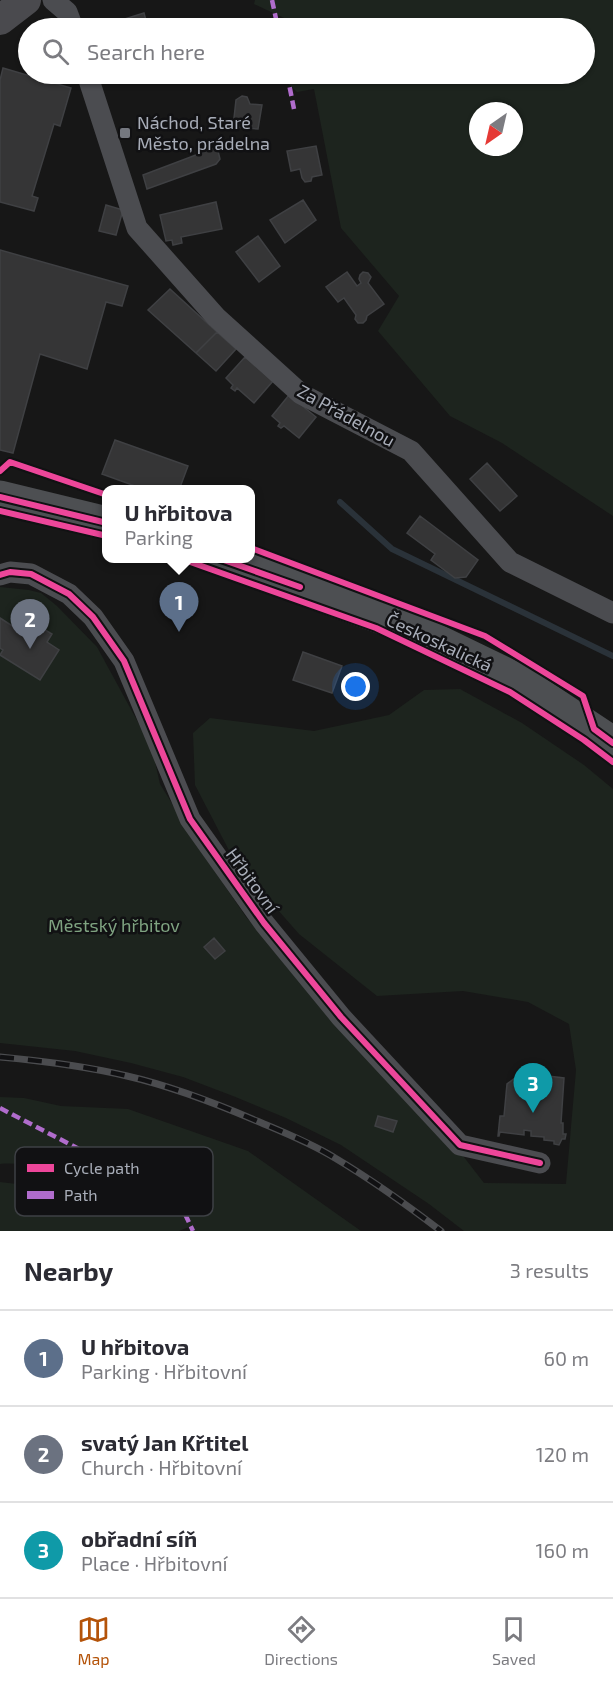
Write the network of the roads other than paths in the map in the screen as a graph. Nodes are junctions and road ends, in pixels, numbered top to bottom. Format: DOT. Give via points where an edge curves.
graph roads {
  1 [pos="26,0"];
  2 [pos="53,0"];
  3 [pos="69,18"];
  4 [pos="0,20"];
  5 [pos="90,84"];
  6 [pos="0,497"];
  7 [pos="102,522"];
  8 [pos="232,563"];
  9 [pos="0,575"];
  10 [pos="613,613"];
  11 [pos="613,743"];
  12 [pos="540,1163"];
  1 -- 4 [label="street"];
  2 -- 3 [label="street"];
  5 -- 10 [label="street, Za Přádelnou" via="137,228 216,317 301,394 411,451 510,562"];
  6 -- 7 [label="main road"];
  8 -- 11 [label="main road, Českoskalická" via="416,630 518,680"];
  9 -- 12 [label="street, Hřbitovní" via="32,574 69,594 93,617 124,662 190,819 264,923 341,1017 460,1145"];
}
